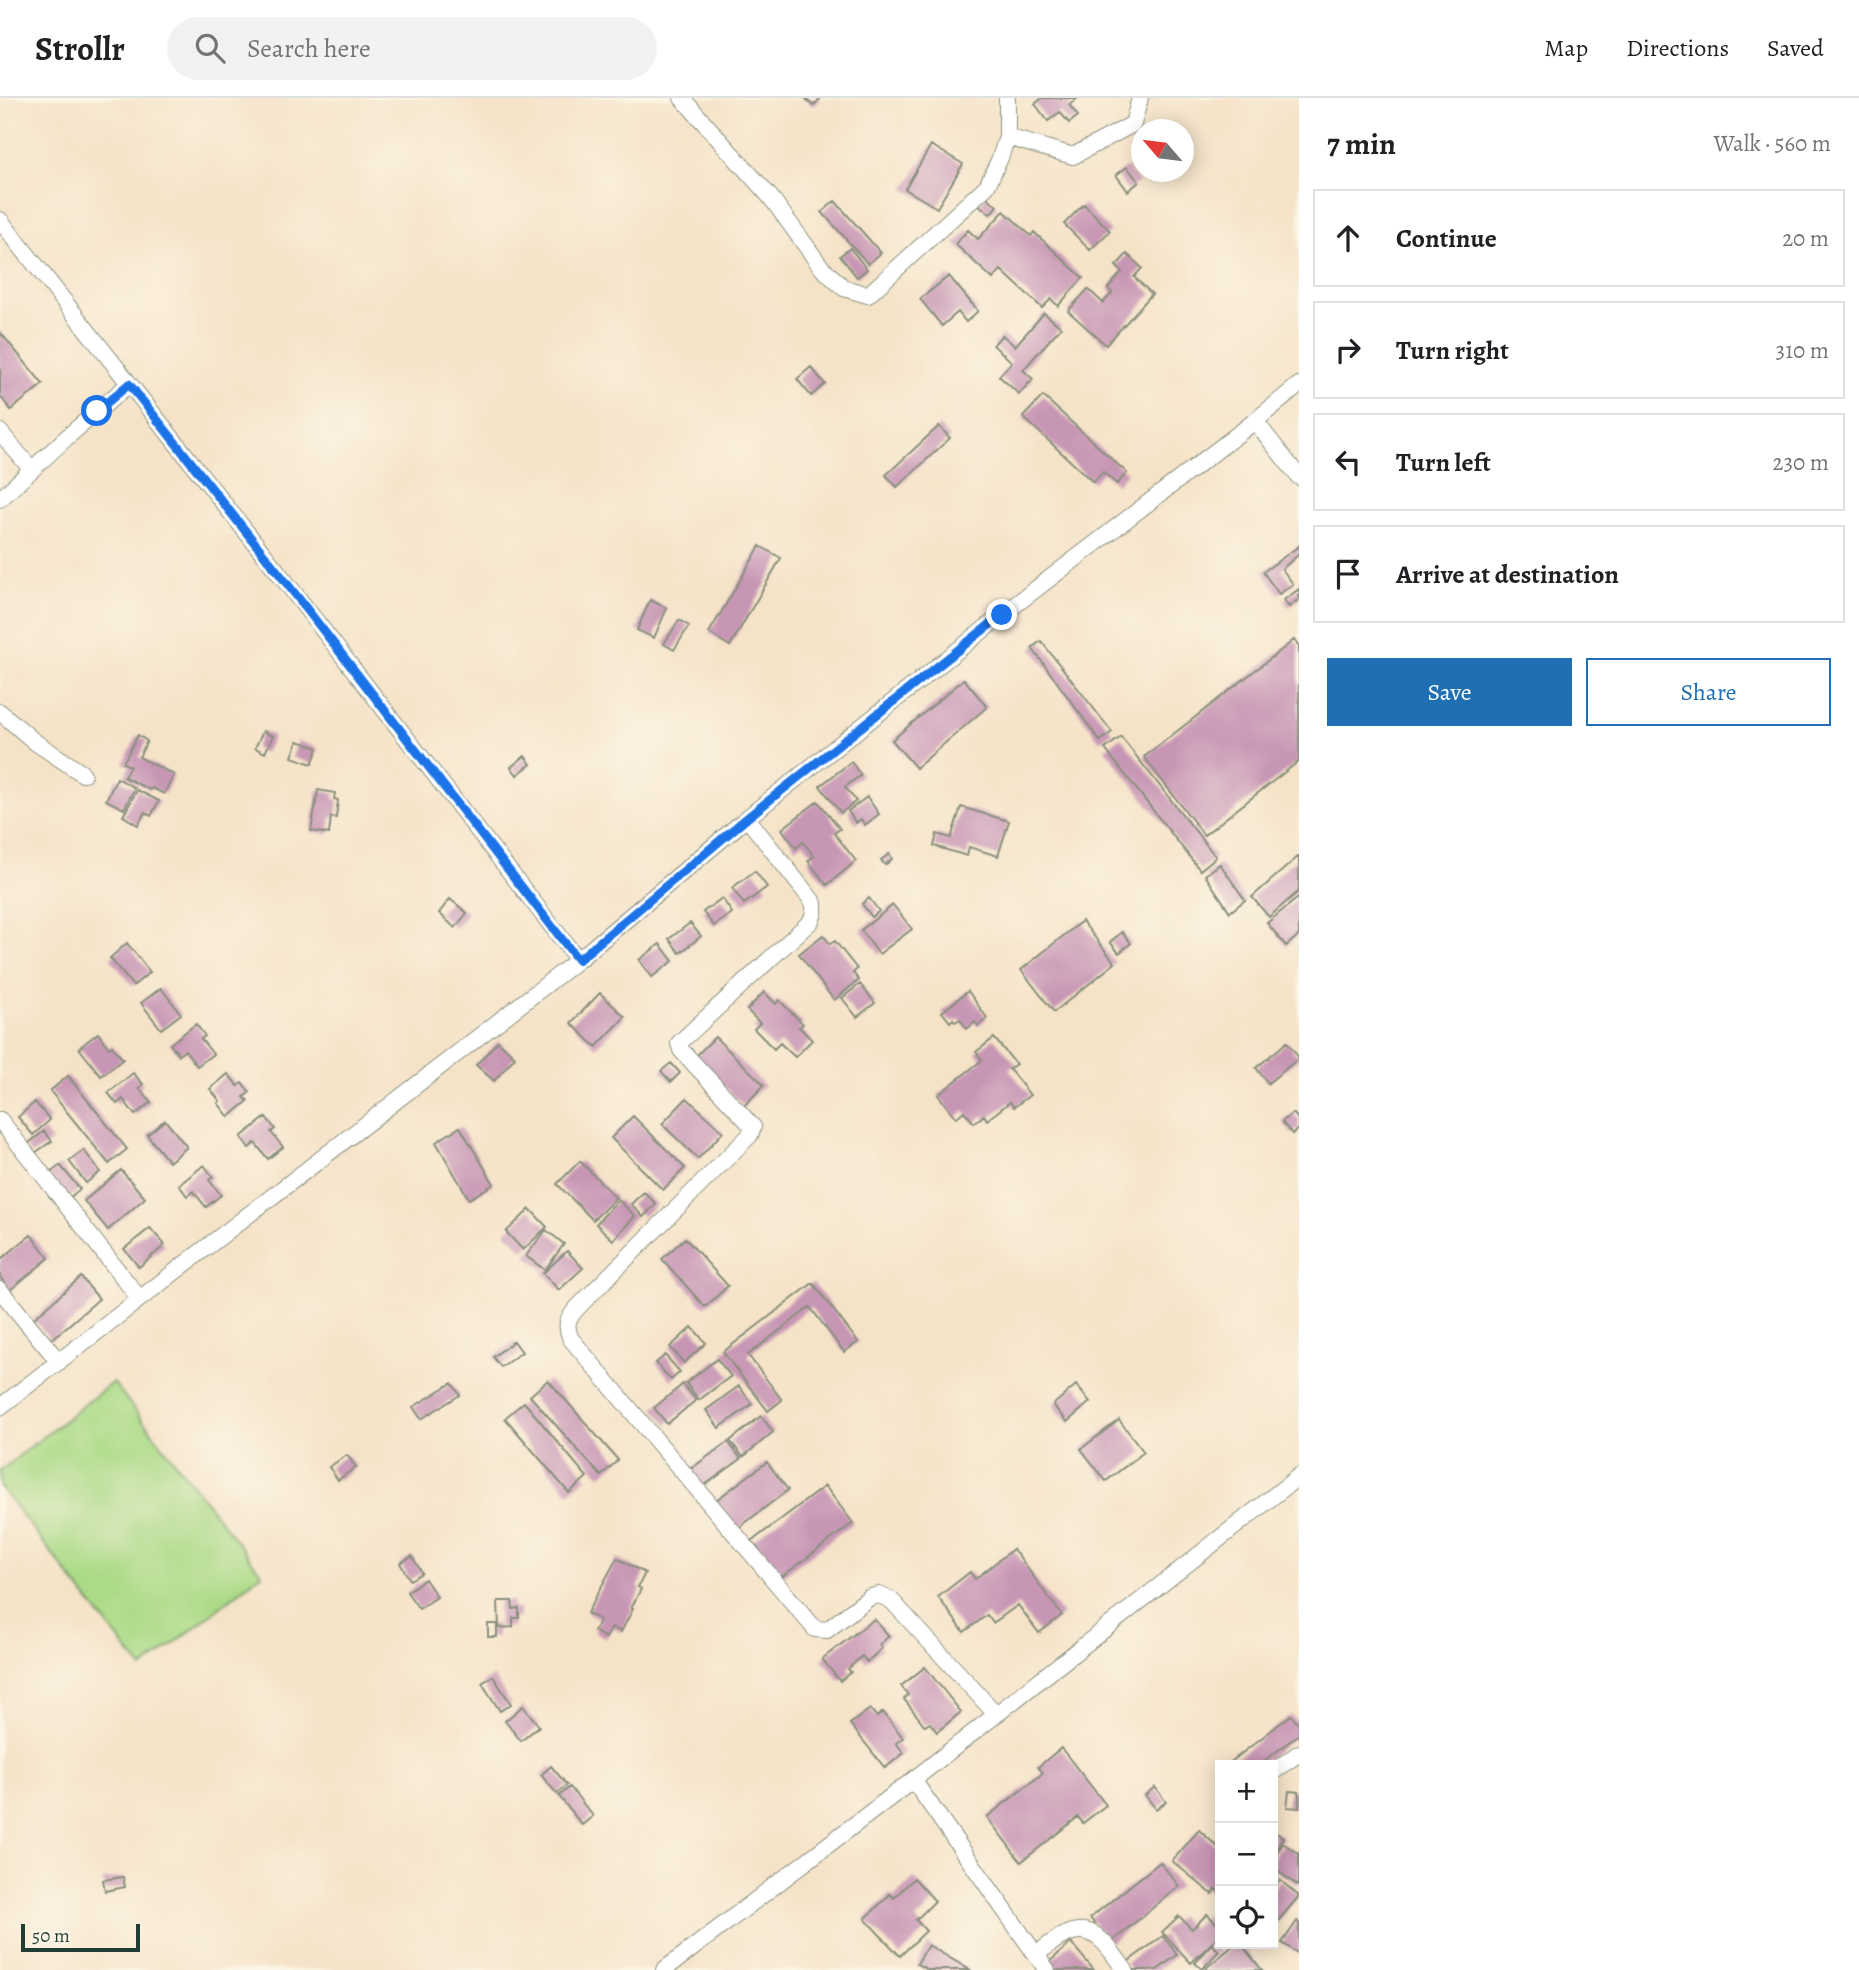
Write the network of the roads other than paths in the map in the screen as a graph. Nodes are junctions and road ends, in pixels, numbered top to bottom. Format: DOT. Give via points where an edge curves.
graph roads {
  1 [pos="682,98"];
  2 [pos="1007,98"];
  3 [pos="1140,98"];
  4 [pos="1007,137"];
  5 [pos="0,220"];
  6 [pos="129,384"];
  7 [pos="1299,385"];
  8 [pos="1255,421"];
  9 [pos="0,432"];
  10 [pos="32,470"];
  11 [pos="1299,477"];
  12 [pos="0,499"];
  13 [pos="0,712"];
  14 [pos="83,774"];
  15 [pos="747,818"];
  16 [pos="578,960"];
  17 [pos="0,1120"];
  18 [pos="0,1290"];
  19 [pos="139,1298"];
  20 [pos="59,1362"];
  21 [pos="0,1407"];
  22 [pos="1299,1476"];
  23 [pos="996,1714"];
  24 [pos="1299,1753"];
  25 [pos="1278,1768"];
  26 [pos="913,1780"];
  27 [pos="1036,1955"];
  28 [pos="674,1967"];
  29 [pos="1047,1970"];
  30 [pos="1125,1970"];
  1 -- 4 [label="street" via="772,199 822,268 844,288 868,295 987,186"];
  2 -- 4 [label="street"];
  3 -- 4 [label="street" via="1133,124 1073,156"];
  5 -- 6 [label="street"];
  6 -- 10 [label="street"];
  6 -- 16 [label="street"];
  7 -- 8 [label="street"];
  8 -- 11 [label="street"];
  8 -- 15 [label="street"];
  9 -- 10 [label="street"];
  10 -- 12 [label="street"];
  13 -- 14 [label="street" via="34,742"];
  15 -- 16 [label="street"];
  15 -- 23 [label="street" via="814,902 814,913 811,921 679,1043 753,1127 745,1141 579,1306 569,1317 567,1329 815,1629 827,1630 870,1597 891,1600"];
  16 -- 19 [label="street"];
  17 -- 19 [label="street"];
  18 -- 20 [label="street"];
  19 -- 20 [label="street"];
  20 -- 21 [label="street"];
  22 -- 23 [label="street"];
  23 -- 26 [label="street"];
  24 -- 25 [label="street"];
  26 -- 27 [label="street"];
  26 -- 28 [label="street"];
  27 -- 29 [label="street"];
  27 -- 30 [label="street" via="1054,1940 1088,1931 1101,1939"];
}
